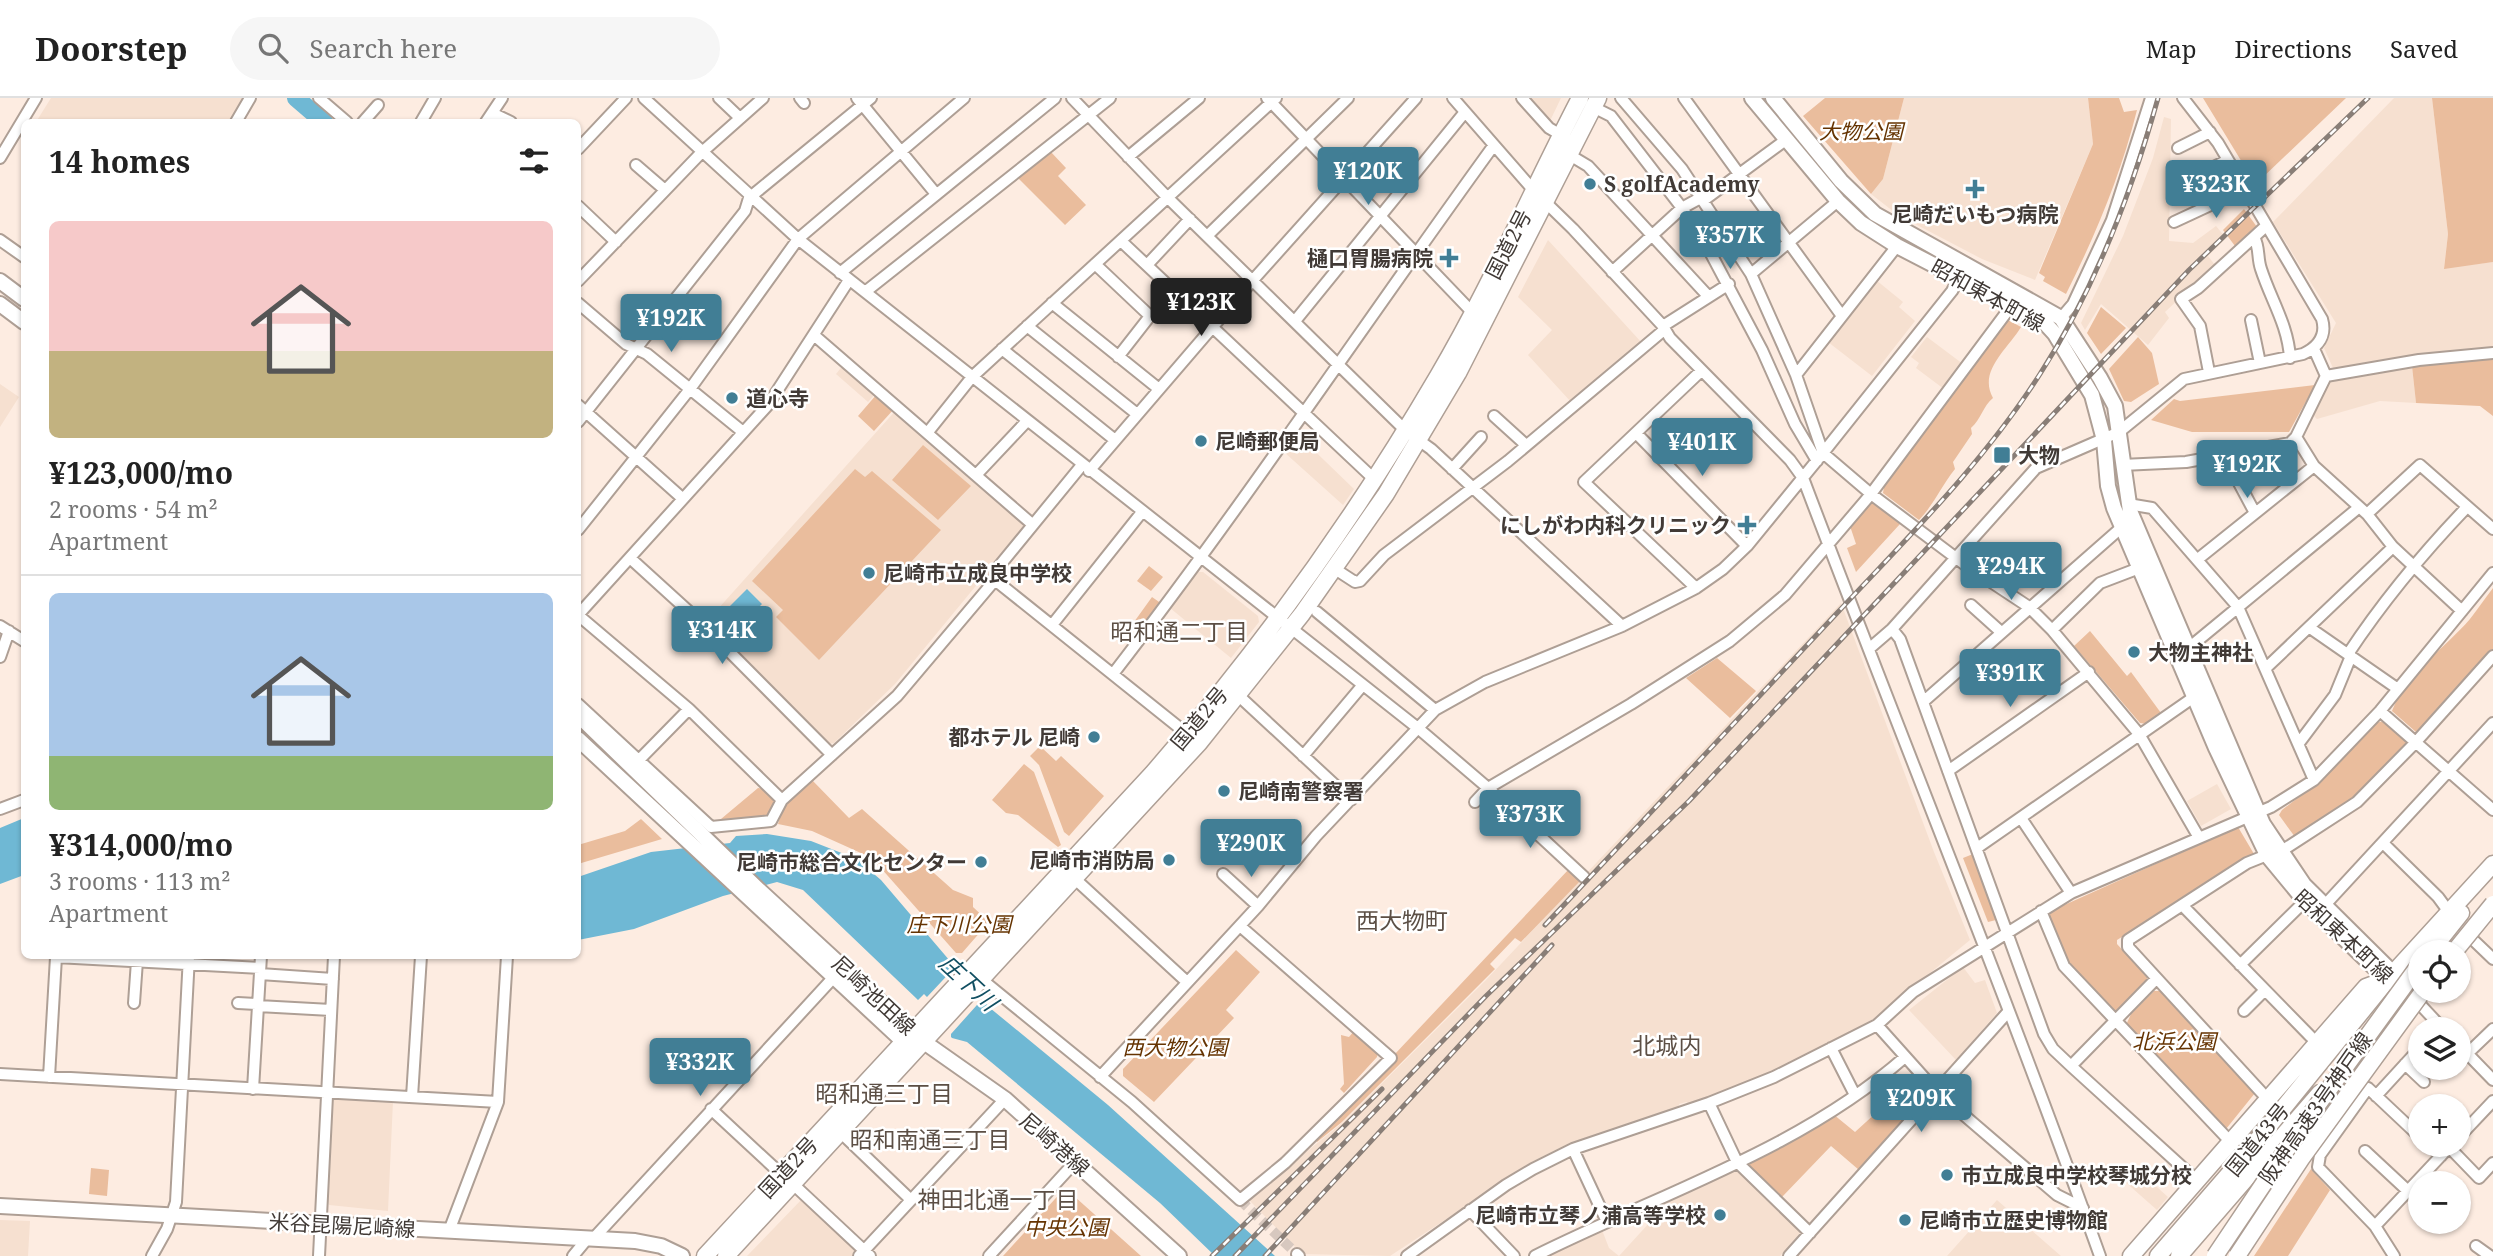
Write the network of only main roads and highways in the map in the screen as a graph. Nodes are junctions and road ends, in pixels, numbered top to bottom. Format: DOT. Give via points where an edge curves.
graph roads {
  1 [pos="1752,98"];
  2 [pos="1773,98"];
  3 [pos="1591,101"];
  4 [pos="1540,197"];
  5 [pos="1963,272"];
  6 [pos="0,281"];
  7 [pos="21,297"];
  8 [pos="0,304"];
  9 [pos="21,320"];
  10 [pos="1418,440"];
  11 [pos="1284,625"];
  12 [pos="2183,653"];
  13 [pos="581,718"];
  14 [pos="1193,739"];
  15 [pos="581,742"];
  16 [pos="2252,813"];
  17 [pos="2274,853"];
  18 [pos="2493,864"];
  19 [pos="2493,874"];
  20 [pos="2493,905"];
  21 [pos="2440,940"];
  22 [pos="2463,940"];
  23 [pos="2464,940"];
  24 [pos="2391,975"];
  25 [pos="2408,979"];
  26 [pos="974,980"];
  27 [pos="2408,985"];
  28 [pos="2408,1001"];
  29 [pos="2411,1003"];
  30 [pos="920,1033"];
  31 [pos="2255,1163"];
  32 [pos="787,1179"];
  33 [pos="0,1206"];
  34 [pos="2197,1223"];
  35 [pos="2139,1253"];
  36 [pos="682,1256"];
  37 [pos="705,1256"];
  38 [pos="726,1256"];
  39 [pos="1179,1256"];
  40 [pos="2158,1256"];
  41 [pos="2179,1256"];
  42 [pos="2191,1256"];
  43 [pos="2213,1256"];
  44 [pos="2237,1256"];
  1 -- 5 [label="main road, 昭和東本町線" via="1861,223 1898,246"];
  2 -- 5 [label="main road, 昭和東本町線" via="1866,206"];
  3 -- 4 [label="highway, 国道2号" via="1568,154"];
  3 -- 4 [label="highway, 国道2号" via="1561,135"];
  4 -- 10 [label="highway, 国道2号" via="1482,328"];
  4 -- 10 [label="highway, 国道2号" via="1473,313"];
  5 -- 12 [label="main road, 昭和東本町線" via="2044,322 2092,395 2105,440 2108,486 2122,527"];
  5 -- 12 [label="main road, 昭和東本町線" via="2061,318 2101,378 2115,406 2129,504"];
  6 -- 7 [label="main road"];
  8 -- 9 [label="main road"];
  10 -- 11 [label="highway, 国道2号" via="1335,569"];
  10 -- 11 [label="highway, 国道2号" via="1376,480 1305,584"];
  11 -- 14 [label="highway, 国道2号"];
  11 -- 14 [label="highway, 国道2号" via="1239,696"];
  12 -- 16 [label="main road, 昭和東本町線"];
  12 -- 16 [label="main road, 昭和東本町線" via="2194,697"];
  13 -- 30 [label="main road, 尼崎池田線" via="759,890"];
  14 -- 26 [label="highway, 国道2号"];
  14 -- 26 [label="highway, 国道2号" via="1074,878"];
  15 -- 30 [label="main road, 尼崎池田線" via="833,978"];
  16 -- 17 [label="main road, 昭和東本町線"];
  17 -- 24 [label="main road, 昭和東本町線"];
  17 -- 24 [label="main road, 昭和東本町線" via="2305,901"];
  18 -- 24 [label="highway, 国道43号"];
  19 -- 21 [label="highway"];
  20 -- 22 [label="highway, bridge"];
  20 -- 23 [label="highway"];
  24 -- 27 [label="main road, 昭和東本町線"];
  24 -- 31 [label="highway, 国道43号" via="2273,1120"];
  24 -- 35 [label="highway" via="2366,987 2261,1101"];
  25 -- 43 [label="highway, 阪神高速3号神戸線, bridge"];
  26 -- 30 [label="highway, 国道2号"];
  28 -- 31 [label="highway, 国道43号" via="2288,1134"];
  29 -- 44 [label="highway, 阪神高速3号神戸線, bridge"];
  30 -- 32 [label="highway, 国道2号"];
  30 -- 32 [label="highway, 国道2号" via="840,1132"];
  30 -- 39 [label="main road, 尼崎港線" via="1005,1099"];
  31 -- 34 [label="highway, 国道43号"];
  31 -- 42 [label="highway"];
  32 -- 37 [label="highway, 国道2号"];
  32 -- 38 [label="highway, 国道2号"];
  33 -- 36 [label="main road, 米谷昆陽尼崎線" via="590,1239 661,1245"];
  34 -- 40 [label="highway, 国道43号"];
  34 -- 41 [label="highway, 国道43号"];
}
